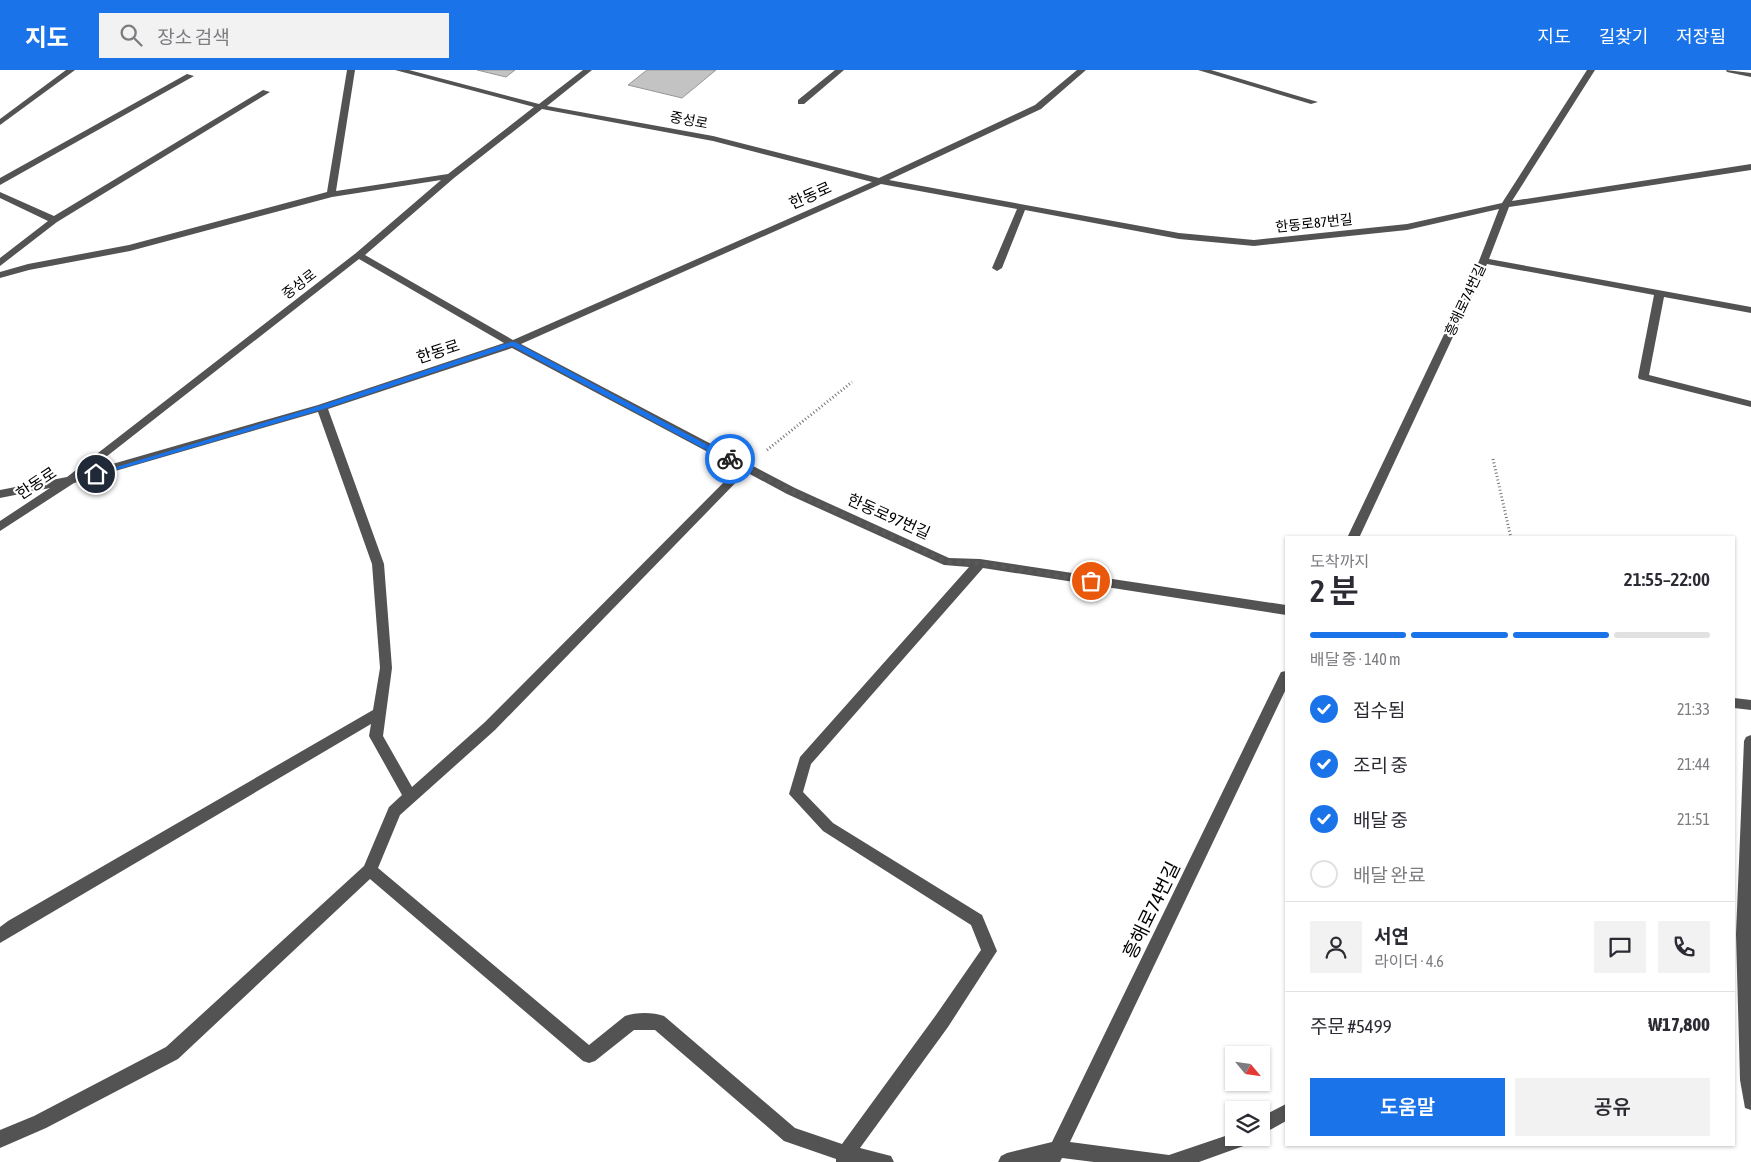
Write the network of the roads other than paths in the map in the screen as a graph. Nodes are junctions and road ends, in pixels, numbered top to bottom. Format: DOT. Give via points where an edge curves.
graph roads {
  1 [pos="71,70"];
  2 [pos="351,70"];
  3 [pos="399,70"];
  4 [pos="438,70"];
  5 [pos="588,70"];
  6 [pos="840,70"];
  7 [pos="1082,70"];
  8 [pos="1202,70"];
  9 [pos="1591,70"];
  10 [pos="1730,70"];
  11 [pos="1751,75"];
  12 [pos="190,76"];
  13 [pos="428,77"];
  14 [pos="266,92"];
  15 [pos="801,102"];
  16 [pos="1314,102"];
  17 [pos="542,107"];
  18 [pos="0,123"];
  19 [pos="713,139"];
  20 [pos="1751,167"];
  21 [pos="451,176"];
  22 [pos="880,181"];
  23 [pos="0,182"];
  24 [pos="331,194"];
  25 [pos="0,195"];
  26 [pos="1505,205"];
  27 [pos="1022,208"];
  28 [pos="54,220"];
  29 [pos="359,255"];
  30 [pos="1484,261"];
  31 [pos="0,263"];
  32 [pos="998,268"];
  33 [pos="0,275"];
  34 [pos="1660,292"];
  35 [pos="1751,310"];
  36 [pos="513,344"];
  37 [pos="1751,404"];
  38 [pos="322,407"];
  39 [pos="745,467"];
  40 [pos="70,480"];
  41 [pos="0,494"];
  42 [pos="0,527"];
  43 [pos="1354,536"];
  44 [pos="980,563"];
  45 [pos="1285,610"];
  46 [pos="1285,678"];
  47 [pos="1735,703"];
  48 [pos="1751,706"];
  49 [pos="379,713"];
  50 [pos="1751,741"];
  51 [pos="410,797"];
  52 [pos="370,870"];
  53 [pos="1739,933"];
  54 [pos="0,936"];
  55 [pos="1751,1102"];
  56 [pos="1285,1113"];
  57 [pos="1270,1122"];
  58 [pos="0,1139"];
  59 [pos="1225,1144"];
  60 [pos="1054,1155"];
  61 [pos="845,1158"];
  62 [pos="885,1162"];
  63 [pos="1007,1162"];
  64 [pos="1164,1162"];
  65 [pos="1174,1162"];
  1 -- 18 [label="street"];
  2 -- 24 [label="street"];
  3 -- 13 [label="street"];
  4 -- 13 [label="street"];
  5 -- 17 [label="street, 중성로"];
  6 -- 15 [label="street"];
  7 -- 22 [label="street, 한동로" via="1038,107"];
  8 -- 16 [label="street"];
  9 -- 26 [label="street, 흥해로74번길"];
  10 -- 11 [label="street"];
  12 -- 23 [label="street"];
  13 -- 17 [label="street"];
  14 -- 28 [label="street"];
  17 -- 19 [label="street, 중성로"];
  17 -- 21 [label="street, 중성로"];
  19 -- 22 [label="street, 한동로"];
  20 -- 26 [label="street, 한동로87번길"];
  21 -- 24 [label="street"];
  21 -- 29 [label="street, 중성로"];
  22 -- 27 [label="street, 한동로87번길"];
  22 -- 36 [label="street, 한동로"];
  24 -- 33 [label="street" via="130,248"];
  25 -- 28 [label="street"];
  26 -- 27 [label="street, 한동로87번길" via="1407,227 1254,244 1178,236"];
  26 -- 30 [label="street, 흥해로74번길"];
  27 -- 32 [label="street"];
  28 -- 31 [label="street"];
  29 -- 36 [label="street, 한동로97번길"];
  29 -- 40 [label="street, 중성로"];
  30 -- 34 [label="street"];
  30 -- 43 [label="street, 흥해로74번길"];
  34 -- 35 [label="street"];
  34 -- 37 [label="street" via="1643,377"];
  36 -- 38 [label="street, 한동로"];
  36 -- 39 [label="street, 한동로97번길"];
  38 -- 40 [label="street, 한동로"];
  38 -- 49 [label="street" via="378,564 386,668"];
  39 -- 44 [label="street, 한동로97번길" via="948,562"];
  39 -- 51 [label="street" via="490,726"];
  40 -- 41 [label="street"];
  40 -- 42 [label="street, 한동로"];
  44 -- 45 [label="street, 한동로97번길"];
  44 -- 61 [label="street" via="805,761 796,794 828,827 977,920 989,951"];
  46 -- 60 [label="street, 흥해로74번길"];
  47 -- 48 [label="street"];
  49 -- 51 [label="street" via="376,736"];
  49 -- 54 [label="street"];
  50 -- 53 [label="street"];
  51 -- 52 [label="street" via="394,810"];
  52 -- 58 [label="street" via="172,1053 40,1122"];
  52 -- 61 [label="street" via="589,1055 631,1022 658,1022 790,1135"];
  53 -- 55 [label="street"];
  56 -- 57 [label="street"];
  59 -- 65 [label="street"];
  60 -- 63 [label="street"];
  60 -- 64 [label="street"];
  61 -- 62 [label="street"];
}
